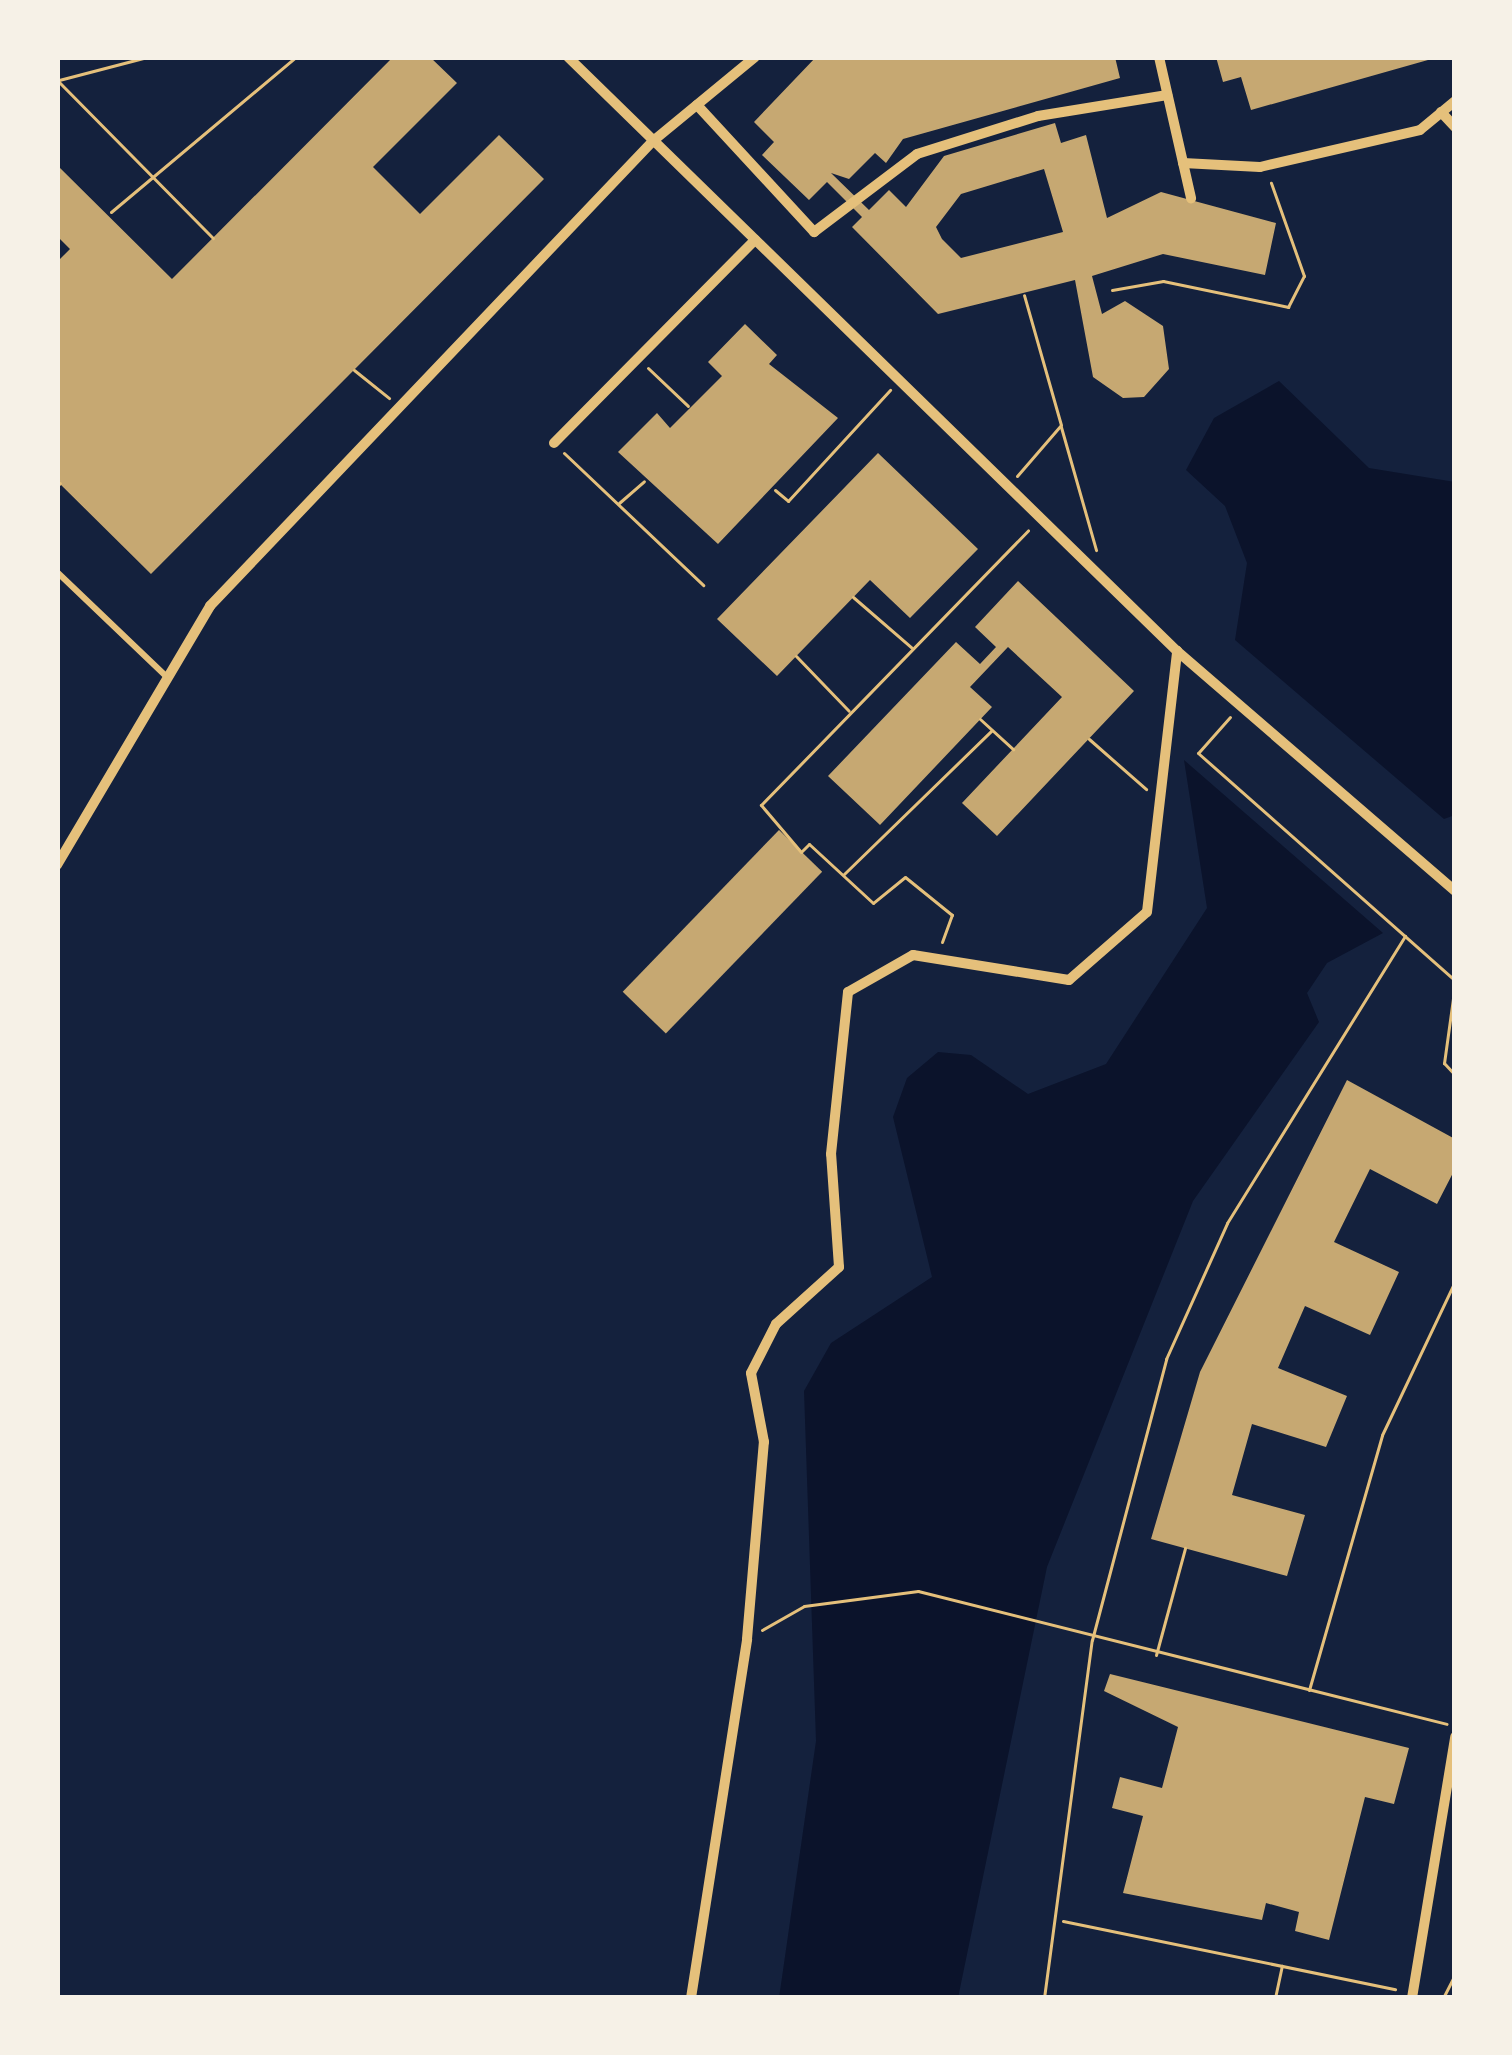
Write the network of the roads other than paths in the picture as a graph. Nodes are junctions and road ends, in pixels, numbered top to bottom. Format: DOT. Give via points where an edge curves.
graph roads {
  1 [pos="568,57"];
  2 [pos="755,57"];
  3 [pos="1159,57"];
  4 [pos="1167,95"];
  5 [pos="1455,101"];
  6 [pos="697,105"];
  7 [pos="1442,112"];
  8 [pos="1455,128"];
  9 [pos="653,141"];
  10 [pos="1183,163"];
  11 [pos="1191,197"];
  12 [pos="755,240"];
  13 [pos="554,443"];
  14 [pos="57,572"];
  15 [pos="1177,651"];
  16 [pos="169,679"];
  17 [pos="57,866"];
  18 [pos="1455,891"];
  19 [pos="1455,1737"];
  20 [pos="1412,1995"];
  21 [pos="691,1998"];
  1 -- 9 [label="street"];
  2 -- 6 [label="street"];
  3 -- 4 [label="street"];
  4 -- 6 [label="street" via="1038,116 917,154 814,232"];
  4 -- 10 [label="street"];
  5 -- 7 [label="street"];
  6 -- 9 [label="street"];
  7 -- 8 [label="street"];
  7 -- 10 [label="street" via="1420,130 1260,167"];
  9 -- 12 [label="street"];
  9 -- 16 [label="street" via="210,606"];
  10 -- 11 [label="street"];
  12 -- 13 [label="street"];
  12 -- 15 [label="street"];
  14 -- 16 [label="lane"];
  15 -- 18 [label="street"];
  15 -- 21 [label="street" via="1147,912 1069,980 913,955 848,992 831,1154 839,1267 776,1324 751,1373 764,1442 747,1639"];
  16 -- 17 [label="street"];
  19 -- 20 [label="street"];
}
